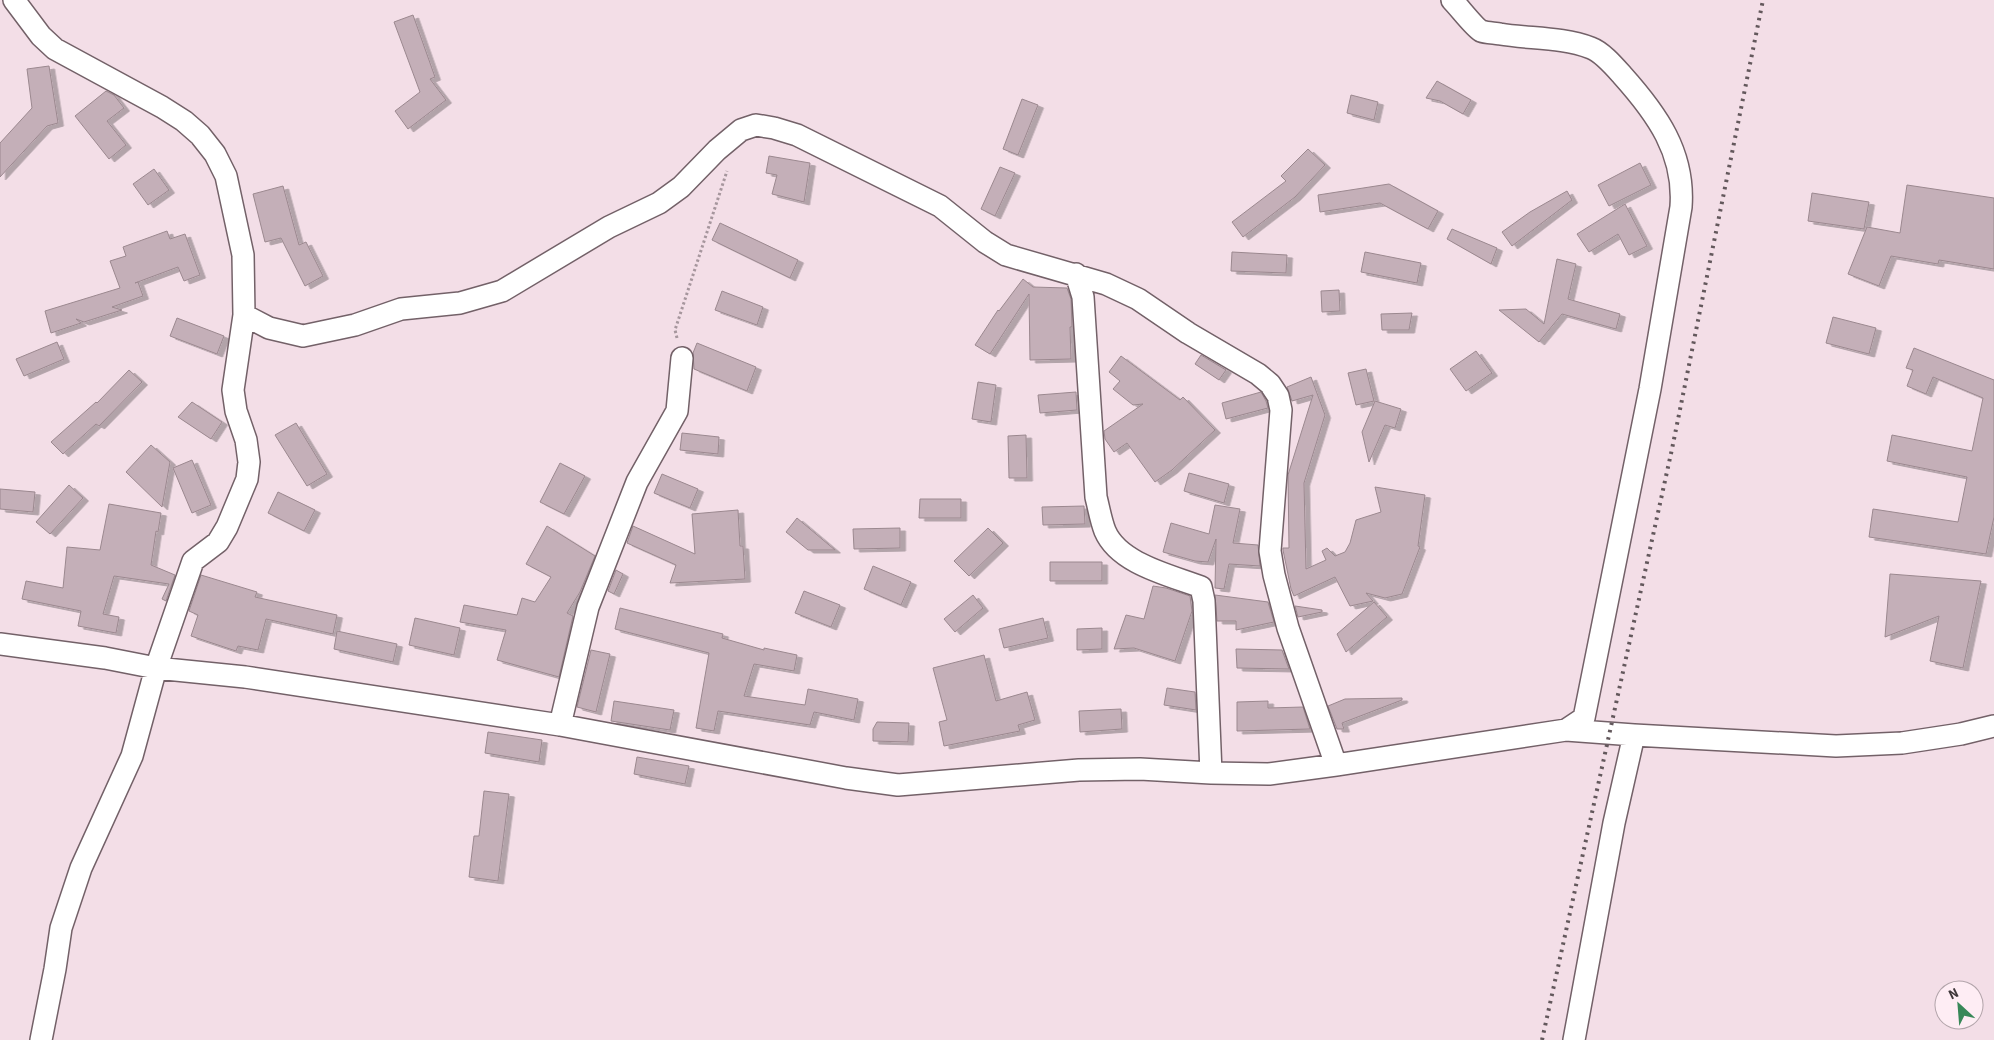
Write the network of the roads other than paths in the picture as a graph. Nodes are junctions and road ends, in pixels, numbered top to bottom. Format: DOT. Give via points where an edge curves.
graph roads {
  1 [pos="14,0"];
  2 [pos="1452,0"];
  3 [pos="1076,274"];
  4 [pos="244,315"];
  5 [pos="682,358"];
  6 [pos="0,644"];
  7 [pos="156,668"];
  8 [pos="560,725"];
  9 [pos="1994,726"];
  10 [pos="1566,730"];
  11 [pos="1634,735"];
  12 [pos="1336,765"];
  13 [pos="1211,773"];
  14 [pos="40,1040"];
  15 [pos="1574,1040"];
  1 -- 4 [label="street" via="55,49 184,121 215,154 226,176 243,255"];
  2 -- 10 [label="street" via="1481,31 1558,40 1592,48 1615,67 1661,124 1675,156 1682,186 1650,389 1584,718"];
  3 -- 4 [label="street" via="1006,255 940,206 916,193 797,135 756,125 741,130 681,187 659,203 609,227 502,291 460,303 401,309 355,325 303,336 268,328"];
  3 -- 12 [label="street" via="1138,299 1258,374 1278,396 1281,427 1270,551 1288,628"];
  3 -- 13 [label="street" via="1083,297 1096,497 1100,514 1106,533 1136,563 1201,587"];
  4 -- 7 [label="street" via="233,390 246,440 247,479 218,542 193,561"];
  5 -- 8 [label="street" via="678,411 637,482 588,607"];
  6 -- 7 [label="street"];
  7 -- 8 [label="street" via="245,677"];
  7 -- 14 [label="street" via="132,756 68,902"];
  8 -- 13 [label="street" via="846,778 898,784 1079,770"];
  9 -- 11 [label="street" via="1902,743 1836,746"];
  10 -- 11 [label="street"];
  10 -- 12 [label="street"];
  11 -- 15 [label="street" via="1614,823"];
  12 -- 13 [label="street" via="1269,774"];
}
